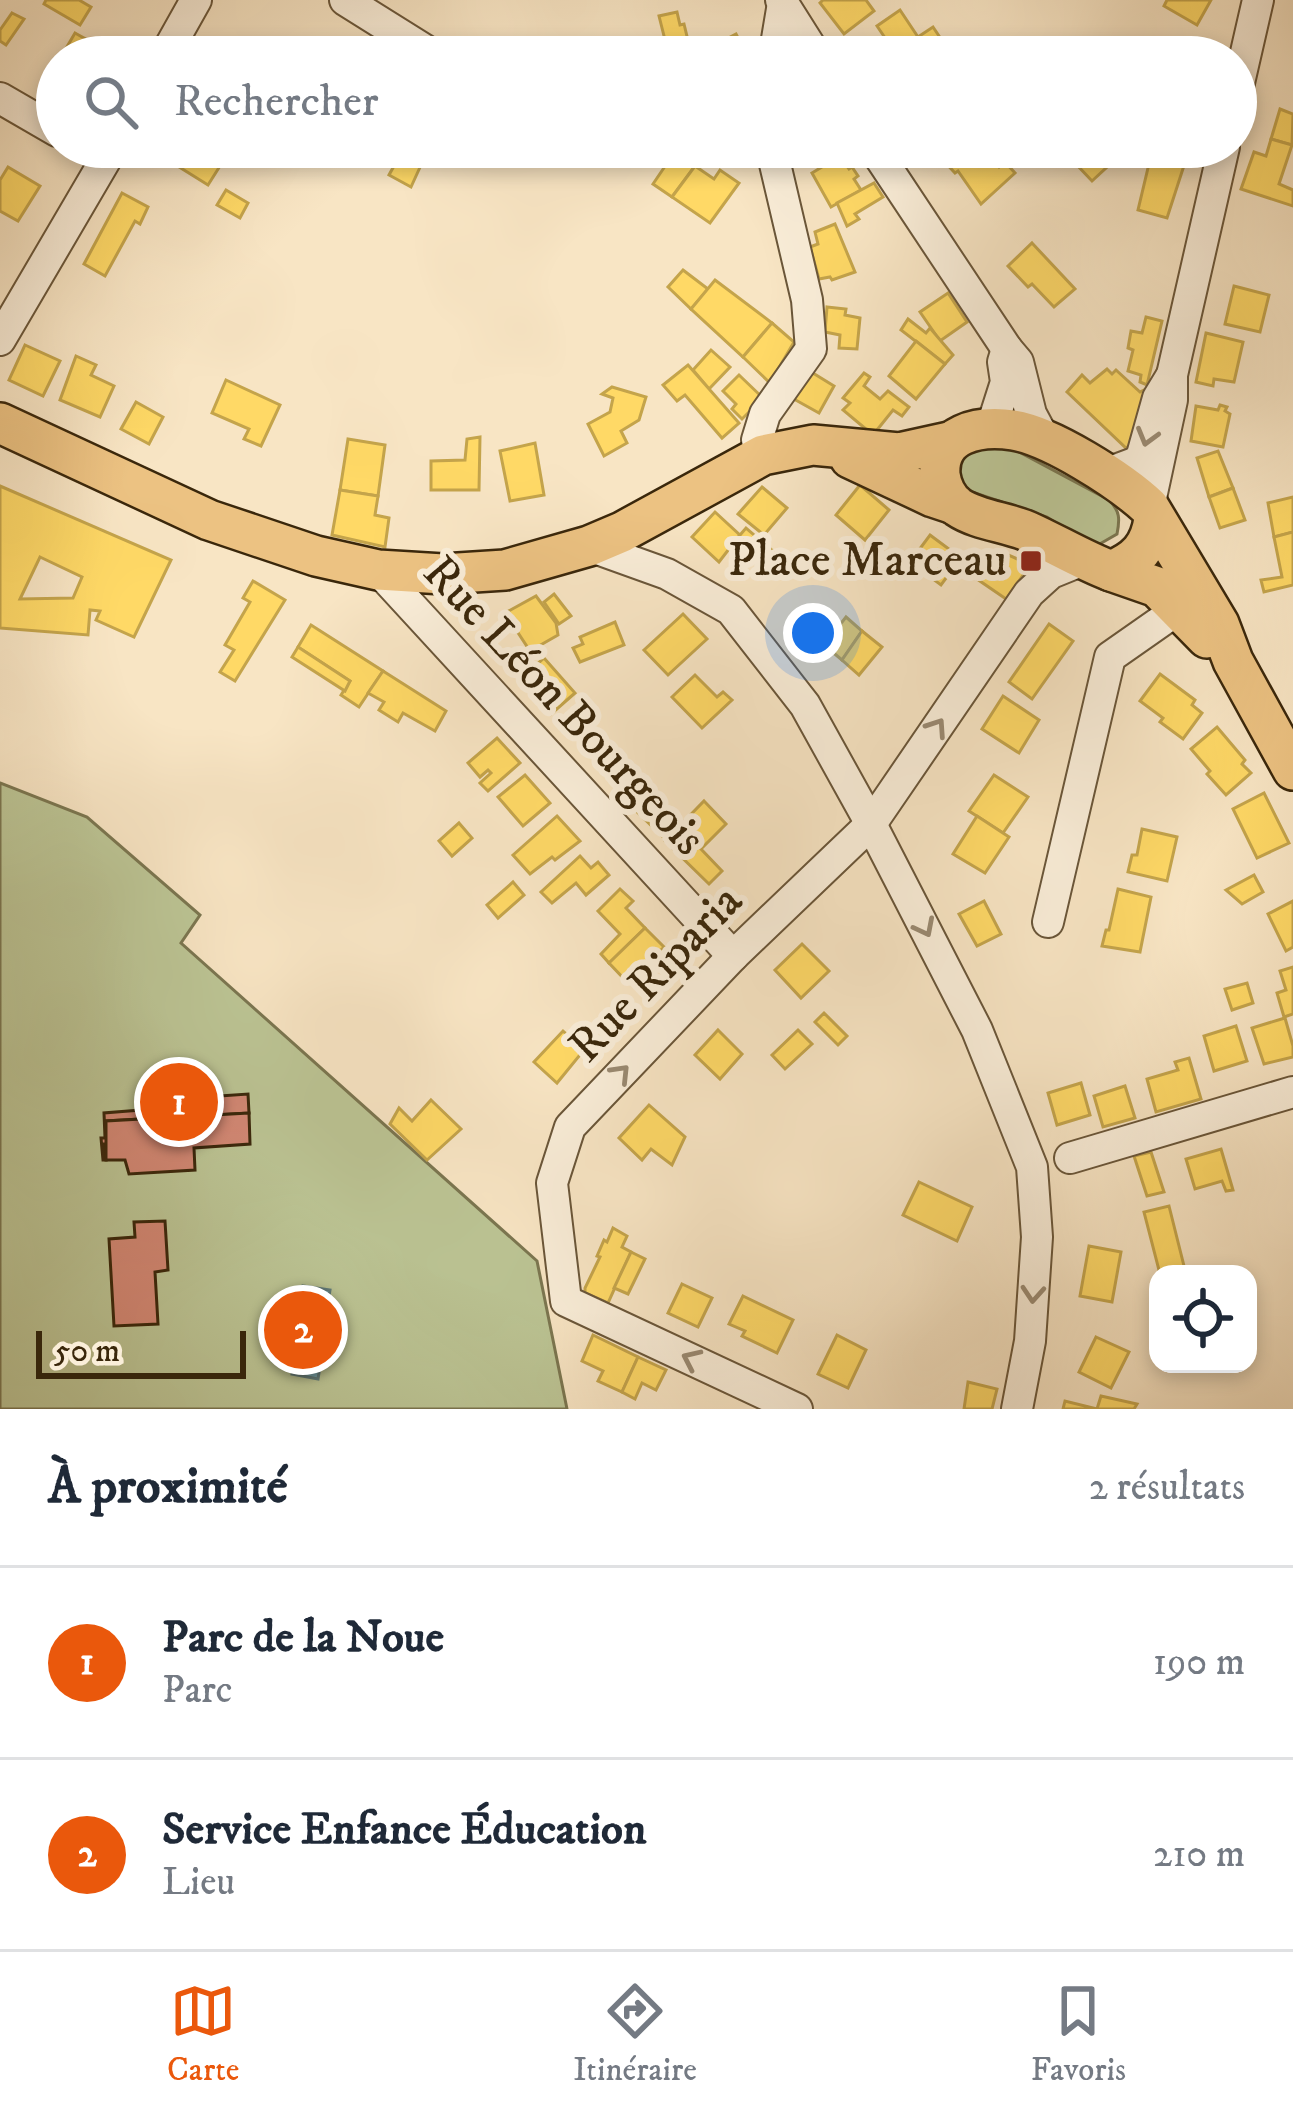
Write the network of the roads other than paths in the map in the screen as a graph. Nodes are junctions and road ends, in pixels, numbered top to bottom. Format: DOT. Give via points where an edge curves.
graph roads {
  1 [pos="196,0"];
  2 [pos="345,0"];
  3 [pos="1258,0"];
  4 [pos="782,2"];
  5 [pos="176,36"];
  6 [pos="402,36"];
  7 [pos="777,36"];
  8 [pos="804,36"];
  9 [pos="1250,36"];
  10 [pos="0,98"];
  11 [pos="36,119"];
  12 [pos="92,168"];
  13 [pos="776,168"];
  14 [pos="887,168"];
  15 [pos="1219,168"];
  16 [pos="0,340"];
  17 [pos="1007,349"];
  18 [pos="1172,375"];
  19 [pos="0,423"];
  20 [pos="991,429"];
  21 [pos="949,442"];
  22 [pos="1046,442"];
  23 [pos="836,448"];
  24 [pos="763,455"];
  25 [pos="1105,474"];
  26 [pos="953,504"];
  27 [pos="1152,513"];
  28 [pos="590,546"];
  29 [pos="1097,566"];
  30 [pos="378,570"];
  31 [pos="1189,598"];
  32 [pos="1293,770"];
  33 [pos="871,824"];
  34 [pos="1048,922"];
  35 [pos="733,956"];
  36 [pos="1293,1092"];
  37 [pos="1070,1158"];
  38 [pos="797,1409"];
  39 [pos="1017,1409"];
  1 -- 5 [label="street"];
  2 -- 6 [label="street"];
  3 -- 9 [label="street"];
  4 -- 7 [label="street"];
  4 -- 8 [label="street"];
  10 -- 11 [label="street"];
  12 -- 16 [label="street"];
  13 -- 24 [label="street" via="811,349 766,414 757,440"];
  14 -- 17 [label="street"];
  15 -- 18 [label="street"];
  17 -- 20 [label="street"];
  17 -- 22 [label="street"];
  18 -- 25 [label="street, one-way" via="1142,455"];
  18 -- 27 [label="street"];
  19 -- 30 [label="main road" via="209,520"];
  20 -- 21 [label="main road"];
  20 -- 22 [label="main road"];
  21 -- 23 [label="main road" via="899,453"];
  21 -- 26 [label="main road" via="940,482"];
  22 -- 25 [label="main road"];
  23 -- 24 [label="main road"];
  23 -- 26 [label="main road"];
  24 -- 28 [label="main road"];
  25 -- 27 [label="main road"];
  26 -- 29 [label="main road"];
  27 -- 29 [label="main road" via="1152,534 1130,563"];
  27 -- 31 [label="main road"];
  28 -- 30 [label="main road" via="505,570"];
  28 -- 33 [label="street" via="667,574 731,610 805,705"];
  29 -- 31 [label="main road"];
  33 -- 29 [label="street, Rue Riparia, one-way" via="1029,593 1051,573"];
  30 -- 35 [label="street, Rue Léon Bourgeois"];
  31 -- 32 [label="main road"];
  31 -- 34 [label="street" via="1110,657"];
  33 -- 35 [label="street, Rue Riparia"];
  33 -- 39 [label="street, one-way" via="977,1030 1032,1167 1036,1258"];
  38 -- 35 [label="street, Rue Riparia, one-way" via="566,1301 552,1184 570,1126"];
  36 -- 37 [label="street"];
}
